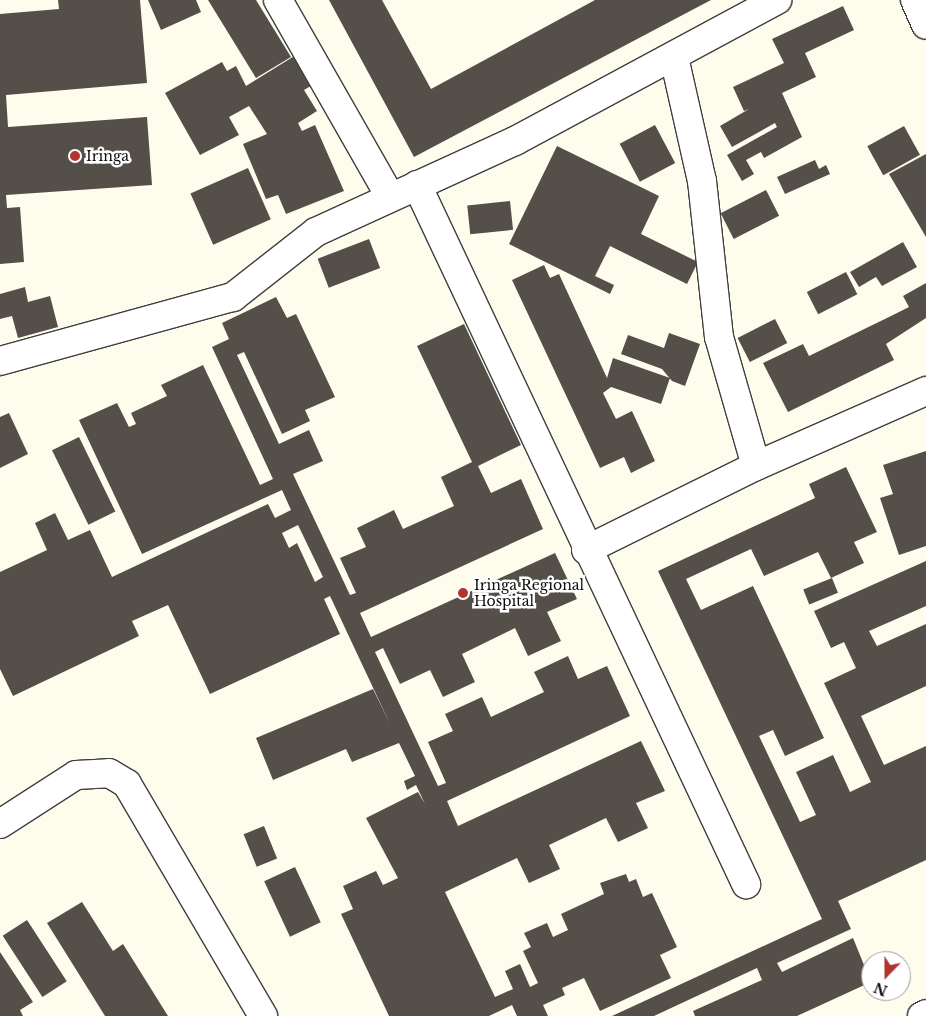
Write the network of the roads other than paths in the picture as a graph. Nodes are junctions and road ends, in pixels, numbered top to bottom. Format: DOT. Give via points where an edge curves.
graph roads {
  1 [pos="278,0"];
  2 [pos="778,0"];
  3 [pos="915,0"];
  4 [pos="926,24"];
  5 [pos="674,57"];
  6 [pos="417,185"];
  7 [pos="390,196"];
  8 [pos="0,361"];
  9 [pos="926,391"];
  10 [pos="756,466"];
  11 [pos="586,550"];
  12 [pos="0,824"];
  13 [pos="746,884"];
  14 [pos="926,1014"];
  15 [pos="263,1016"];
  16 [pos="922,1016"];
  1 -- 7 [label="street"];
  2 -- 5 [label="street"];
  3 -- 4 [label="street"];
  5 -- 6 [label="street" via="515,141"];
  5 -- 10 [label="street" via="702,181 719,337"];
  6 -- 7 [label="street"];
  6 -- 11 [label="street"];
  7 -- 8 [label="street" via="316,232 233,297"];
  9 -- 10 [label="street"];
  10 -- 11 [label="street"];
  11 -- 13 [label="street"];
  12 -- 15 [label="street" via="76,775 109,773 127,784"];
  14 -- 16 [label="street"];
}
